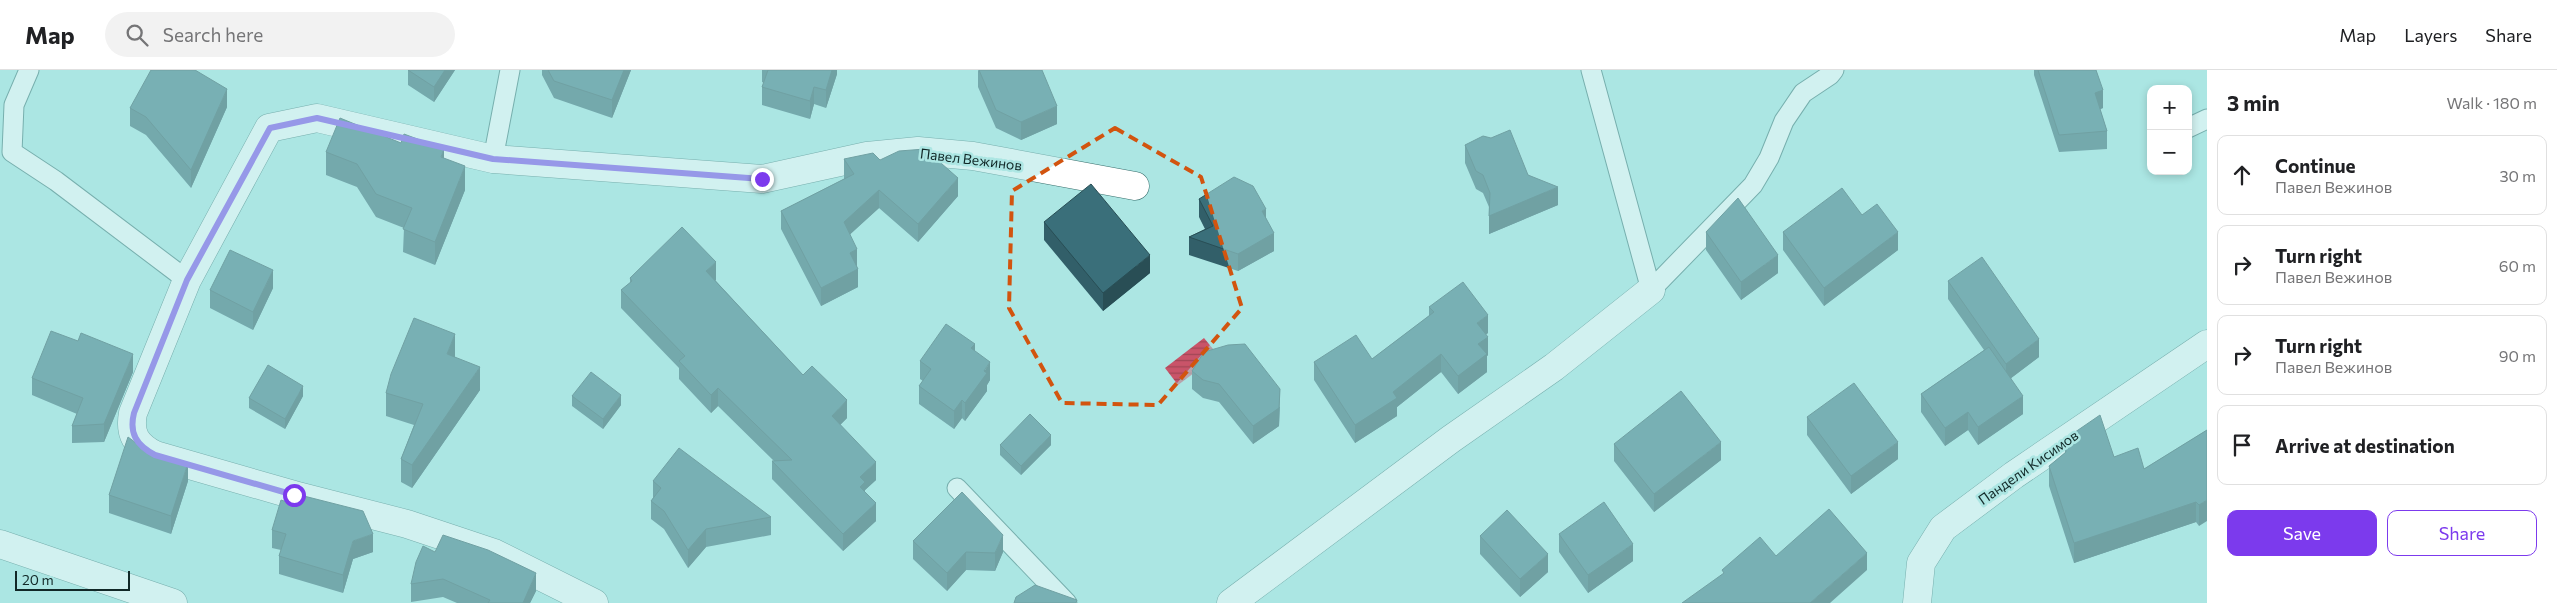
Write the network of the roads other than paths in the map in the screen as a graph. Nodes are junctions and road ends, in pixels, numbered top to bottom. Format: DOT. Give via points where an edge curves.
graph roads {
  1 [pos="30,70"];
  2 [pos="510,70"];
  3 [pos="1592,70"];
  4 [pos="1834,70"];
  5 [pos="2207,119"];
  6 [pos="2192,126"];
  7 [pos="493,159"];
  8 [pos="1135,186"];
  9 [pos="187,280"];
  10 [pos="1651,290"];
  11 [pos="2207,344"];
  12 [pos="957,488"];
  13 [pos="0,544"];
  14 [pos="173,603"];
  15 [pos="594,603"];
  16 [pos="1067,603"];
  17 [pos="1231,603"];
  18 [pos="1917,603"];
  1 -- 9 [label="lane" via="14,105 12,152 56,181"];
  2 -- 7 [label="lane"];
  3 -- 10 [label="lane"];
  4 -- 10 [label="lane" via="1803,92 1784,121 1769,158 1753,185"];
  5 -- 6 [label="lane"];
  7 -- 8 [label="street, Павел Вежинов" via="762,179 867,156 918,151 973,156"];
  7 -- 9 [label="street, Павел Вежинов" via="317,118 270,128"];
  9 -- 15 [label="street, Павел Вежинов" via="134,413 131,425 134,438 142,448 155,455 407,524 494,552"];
  10 -- 17 [label="street" via="1554,367 1451,439"];
  11 -- 18 [label="street, Пандели Кисимов" via="2014,475 1944,528 1921,563"];
  12 -- 16 [label="lane"];
  13 -- 14 [label="street"];
}
